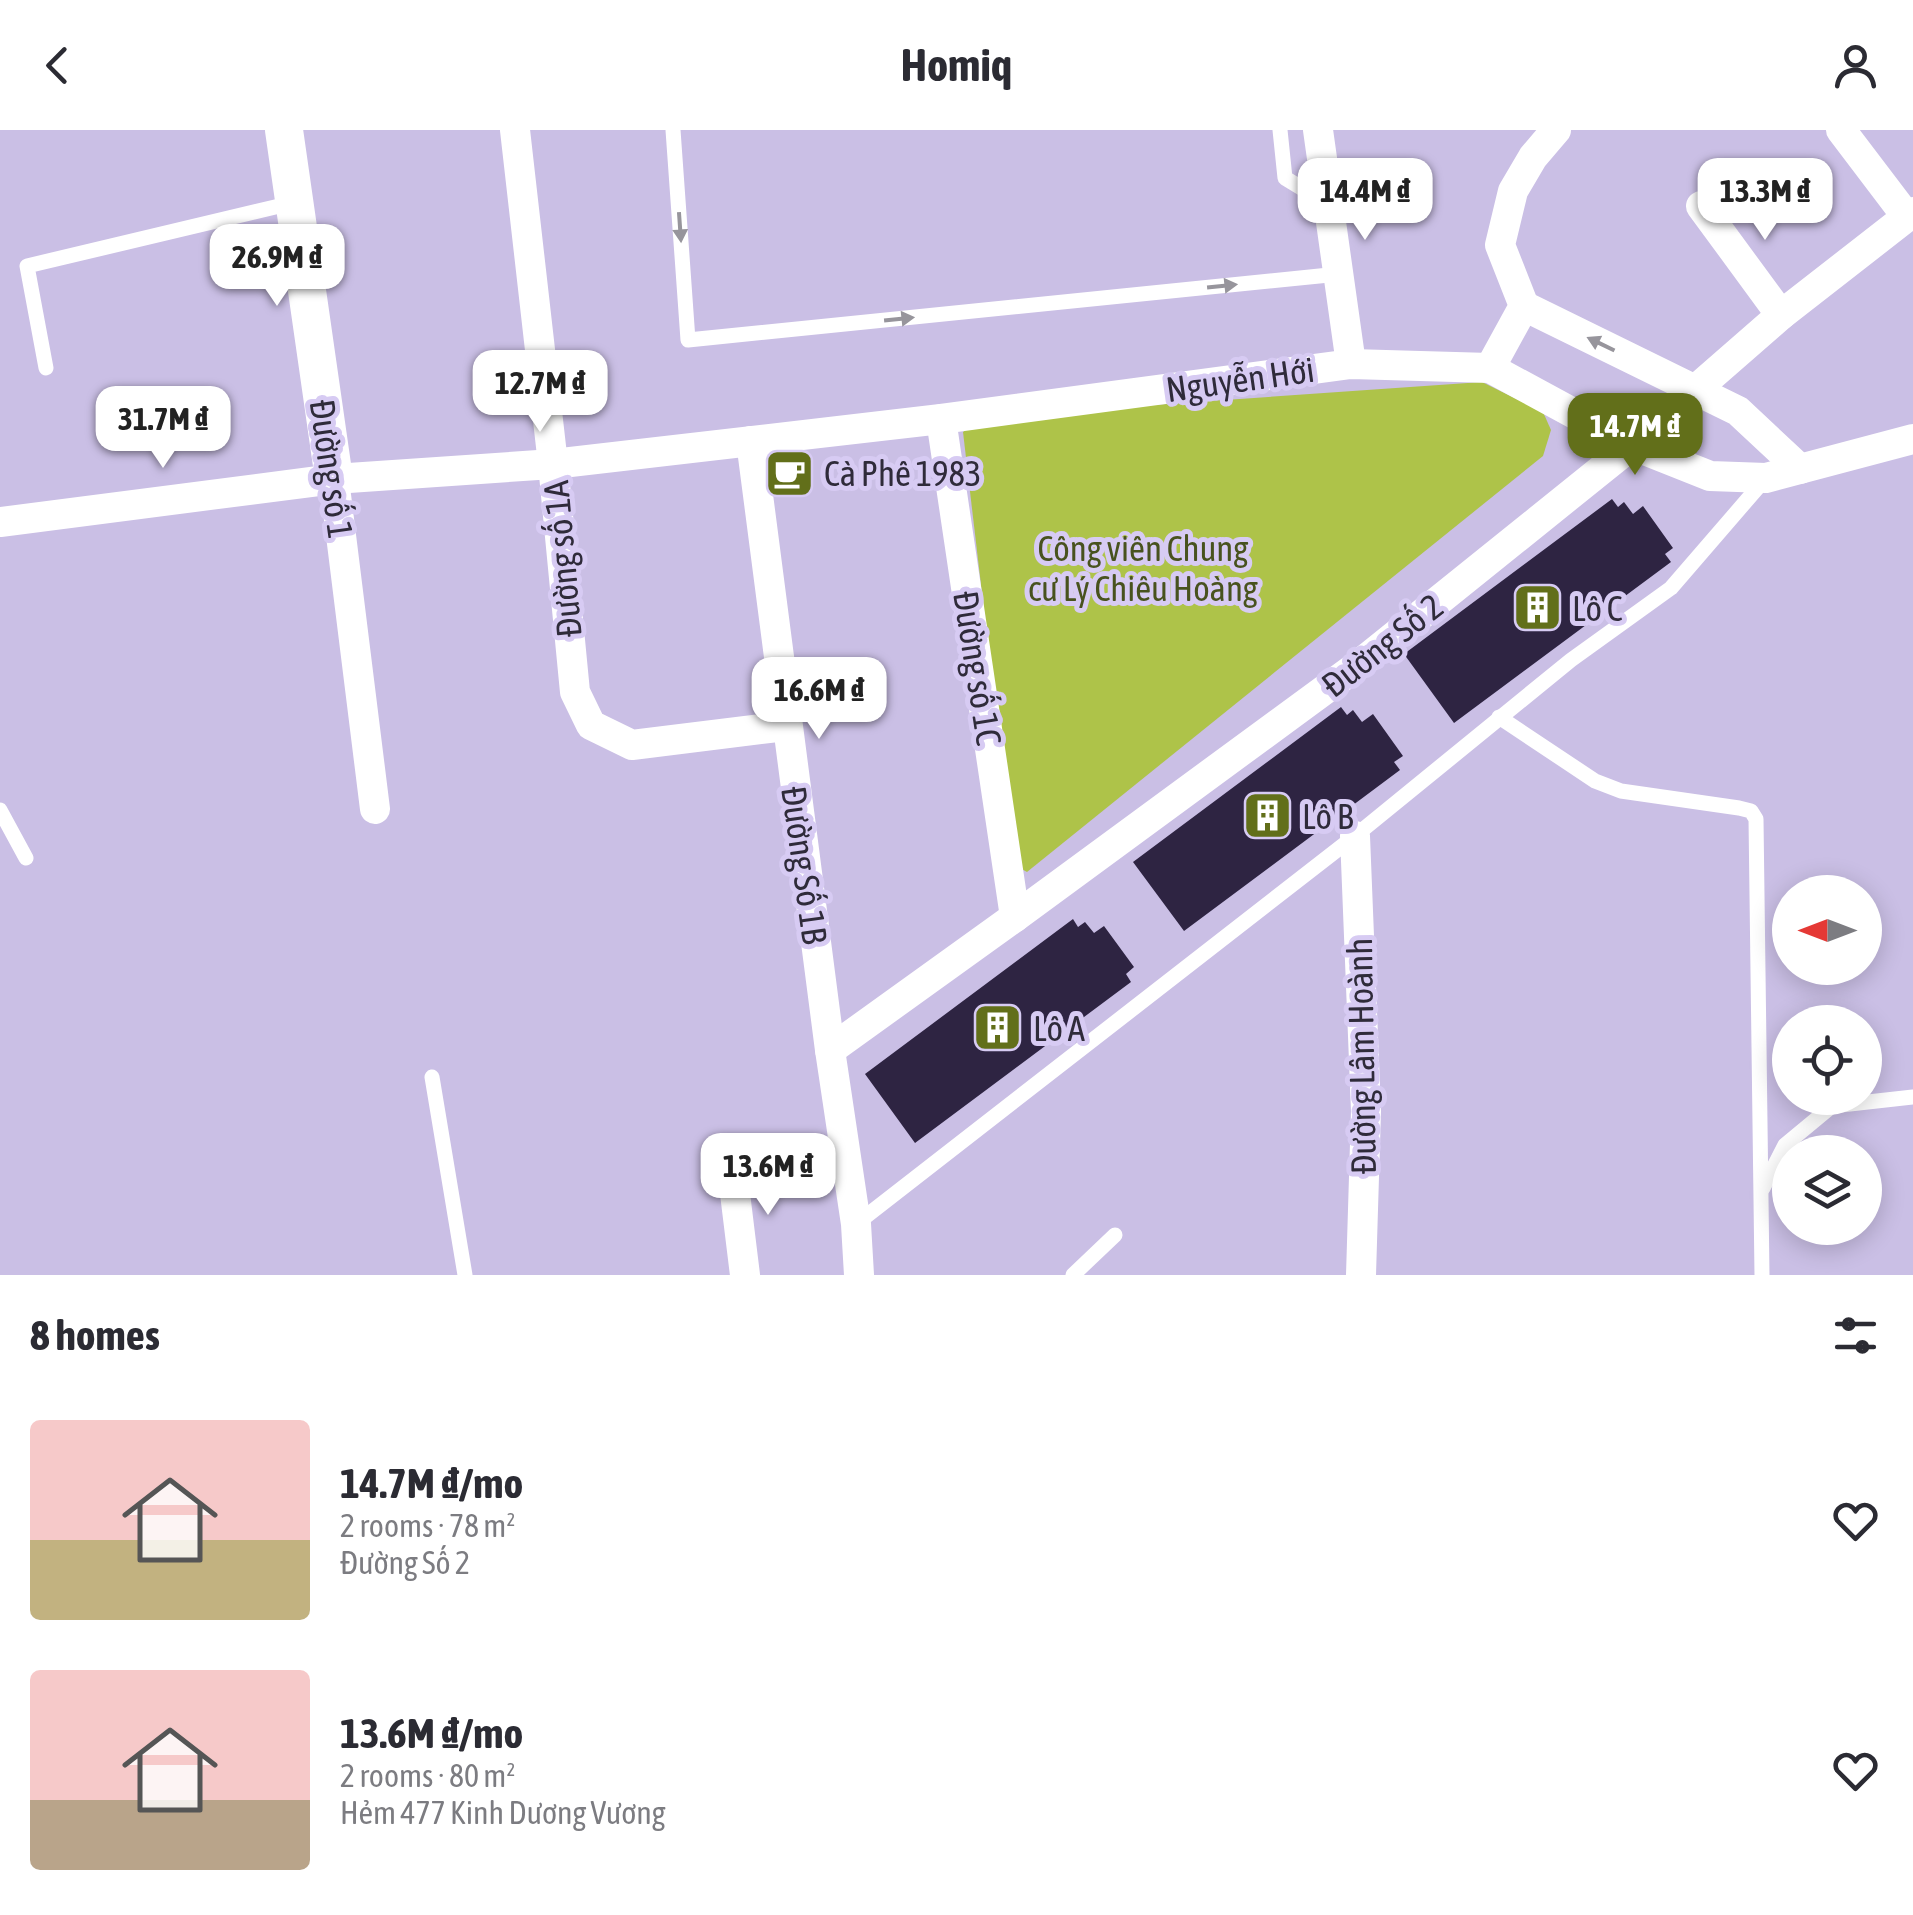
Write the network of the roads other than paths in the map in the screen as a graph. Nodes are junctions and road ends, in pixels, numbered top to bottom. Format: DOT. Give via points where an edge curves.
graph roads {
  1 [pos="284,130"];
  2 [pos="515,130"];
  3 [pos="673,130"];
  4 [pos="1280,130"];
  5 [pos="1318,130"];
  6 [pos="1519,130"];
  7 [pos="1556,130"];
  8 [pos="1841,130"];
  9 [pos="1528,166"];
  10 [pos="296,202"];
  11 [pos="1329,206"];
  12 [pos="1702,206"];
  13 [pos="1910,215"];
  14 [pos="1339,274"];
  15 [pos="1524,306"];
  16 [pos="1781,315"];
  17 [pos="1351,364"];
  18 [pos="46,368"];
  19 [pos="1490,368"];
  20 [pos="1693,389"];
  21 [pos="941,419"];
  22 [pos="1913,439"];
  23 [pos="751,442"];
  24 [pos="1632,445"];
  25 [pos="553,464"];
  26 [pos="1800,469"];
  27 [pos="1766,478"];
  28 [pos="334,479"];
  29 [pos="0,522"];
  30 [pos="1499,717"];
  31 [pos="786,726"];
  32 [pos="375,809"];
  33 [pos="0,810"];
  34 [pos="1355,836"];
  35 [pos="26,858"];
  36 [pos="1015,918"];
  37 [pos="830,1050"];
  38 [pos="432,1077"];
  39 [pos="1913,1097"];
  40 [pos="732,1169"];
  41 [pos="1761,1192"];
  42 [pos="856,1224"];
  43 [pos="1115,1235"];
  44 [pos="465,1275"];
  45 [pos="745,1275"];
  46 [pos="860,1275"];
  47 [pos="1074,1275"];
  48 [pos="1362,1275"];
  49 [pos="1762,1275"];
  1 -- 10 [label="street, Đường số 1"];
  2 -- 25 [label="street, Đường số 1A"];
  3 -- 14 [label="lane, one-way" via="688,340"];
  4 -- 11 [label="lane" via="1285,178"];
  5 -- 11 [label="street"];
  6 -- 9 [label="street"];
  7 -- 9 [label="street"];
  8 -- 13 [label="street"];
  9 -- 15 [label="street" via="1513,192 1500,245"];
  10 -- 18 [label="lane" via="27,266"];
  10 -- 28 [label="street, Đường số 1"];
  11 -- 14 [label="street"];
  12 -- 16 [label="street"];
  13 -- 16 [label="street, Đường Số 2"];
  14 -- 17 [label="street"];
  15 -- 19 [label="street"];
  20 -- 15 [label="street, one-way"];
  16 -- 20 [label="street, Đường Số 2"];
  17 -- 19 [label="street, Nguyễn Hới"];
  17 -- 21 [label="street, Nguyễn Hới"];
  19 -- 24 [label="street, Nguyễn Hới"];
  20 -- 24 [label="street, Đường Số 2"];
  20 -- 26 [label="street" via="1738,412"];
  21 -- 23 [label="street, Nguyễn Hới"];
  21 -- 36 [label="street, Đường số 1C"];
  22 -- 26 [label="street, Nguyễn Hới"];
  23 -- 25 [label="street, Nguyễn Hới"];
  23 -- 31 [label="street, Đường Số 1B"];
  24 -- 27 [label="street, Nguyễn Hới" via="1710,476"];
  24 -- 36 [label="street, Đường Số 2" via="1361,664"];
  25 -- 28 [label="street, Nguyễn Hới"];
  25 -- 31 [label="street, Đường số 1A" via="575,692 590,725 632,745"];
  26 -- 27 [label="street, Nguyễn Hới"];
  27 -- 30 [label="lane" via="1671,588"];
  28 -- 29 [label="street, Nguyễn Hới"];
  28 -- 32 [label="street, Đường số 1"];
  30 -- 34 [label="lane"];
  30 -- 41 [label="lane" via="1595,782 1739,808 1756,818"];
  31 -- 37 [label="street, Đường Số 1B"];
  33 -- 35 [label="lane"];
  34 -- 42 [label="lane"];
  34 -- 48 [label="street, Đường Lâm Hoành" via="1366,1111"];
  36 -- 37 [label="street, Đường Số 2"];
  37 -- 42 [label="street, Đường Số 1B"];
  38 -- 44 [label="lane"];
  39 -- 41 [label="lane" via="1832,1106 1785,1145"];
  40 -- 45 [label="street"];
  41 -- 49 [label="lane"];
  42 -- 46 [label="street, Đường Số 1B"];
  43 -- 47 [label="lane"];
}
